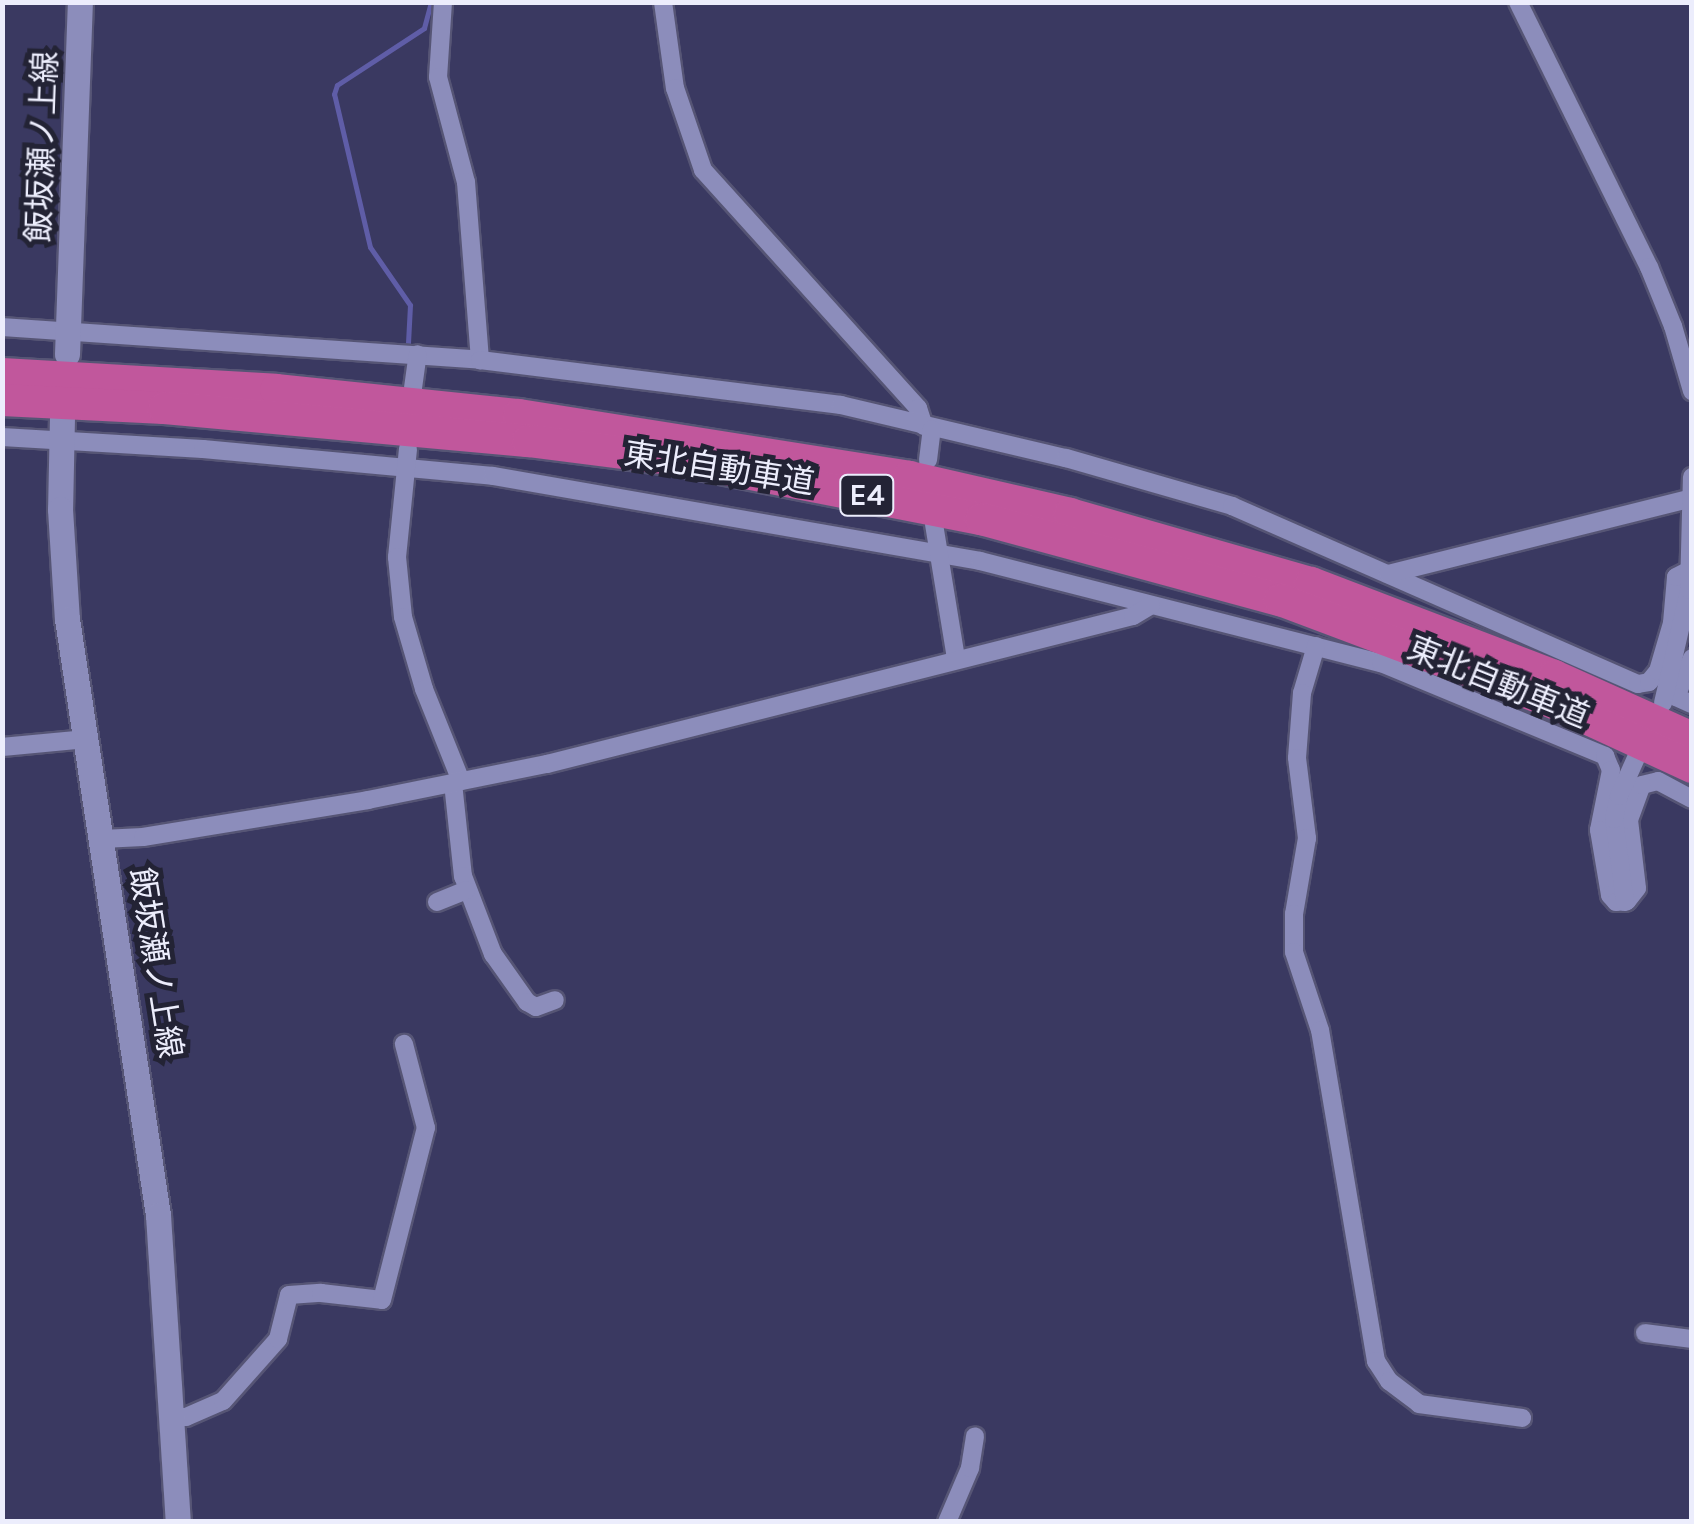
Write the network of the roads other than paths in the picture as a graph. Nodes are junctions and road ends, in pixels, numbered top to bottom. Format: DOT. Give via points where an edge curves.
graph roads {
  1 [pos="80,2"];
  2 [pos="443,2"];
  3 [pos="663,2"];
  4 [pos="1518,2"];
  5 [pos="2,327"];
  6 [pos="68,341"];
  7 [pos="418,354"];
  8 [pos="480,360"];
  9 [pos="2,374"];
  10 [pos="413,388"];
  11 [pos="1692,391"];
  12 [pos="2,400"];
  13 [pos="61,428"];
  14 [pos="928,428"];
  15 [pos="2,437"];
  16 [pos="407,458"];
  17 [pos="928,460"];
  18 [pos="1692,477"];
  19 [pos="1690,499"];
  20 [pos="934,524"];
  21 [pos="938,552"];
  22 [pos="1690,569"];
  23 [pos="1388,574"];
  24 [pos="1150,605"];
  25 [pos="1316,646"];
  26 [pos="1692,658"];
  27 [pos="956,659"];
  28 [pos="1662,703"];
  29 [pos="1692,704"];
  30 [pos="1692,738"];
  31 [pos="86,739"];
  32 [pos="2,748"];
  33 [pos="1636,758"];
  34 [pos="1692,767"];
  35 [pos="457,782"];
  36 [pos="1692,799"];
  37 [pos="102,840"];
  38 [pos="466,890"];
  39 [pos="437,902"];
  40 [pos="1625,902"];
  41 [pos="555,1000"];
  42 [pos="404,1044"];
  43 [pos="1645,1334"];
  44 [pos="1692,1340"];
  45 [pos="172,1416"];
  46 [pos="1522,1418"];
  47 [pos="975,1436"];
  48 [pos="178,1522"];
  49 [pos="947,1522"];
  1 -- 6 [label="main road, 飯坂瀬ノ上線"];
  2 -- 8 [label="street" via="438,77 466,182"];
  3 -- 14 [label="street" via="675,88 703,170 918,408"];
  4 -- 11 [label="street" via="1649,266"];
  5 -- 6 [label="street"];
  6 -- 7 [label="street"];
  7 -- 8 [label="street"];
  7 -- 10 [label="street"];
  8 -- 14 [label="street" via="841,405"];
  9 -- 30 [label="highway, 東北自動車道 / E4" via="276,390 519,414 909,477 1070,514 1311,583 1554,676"];
  12 -- 34 [label="highway, 東北自動車道 / E4" via="547,444 698,464 981,519 1280,600 1550,700"];
  13 -- 15 [label="street"];
  13 -- 16 [label="street"];
  13 -- 31 [label="main road, 飯坂瀬ノ上線" via="64,580"];
  14 -- 17 [label="street"];
  14 -- 23 [label="street" via="1066,458 1232,506"];
  16 -- 21 [label="street"];
  16 -- 35 [label="street" via="397,557 403,617"];
  18 -- 19 [label="street"];
  19 -- 22 [label="street"];
  19 -- 23 [label="street"];
  20 -- 21 [label="street"];
  21 -- 24 [label="street"];
  21 -- 27 [label="street"];
  22 -- 23 [label="street" via="1676,576 1658,671 1638,684"];
  22 -- 28 [label="street"];
  24 -- 25 [label="street"];
  24 -- 27 [label="street" via="1134,616"];
  25 -- 40 [label="street" via="1381,663 1605,756 1611,770 1599,830 1610,895"];
  25 -- 46 [label="street" via="1302,693 1297,758 1307,838 1294,952 1325,1057 1376,1361 1418,1404"];
  26 -- 29 [label="street" via="1676,697"];
  27 -- 35 [label="street"];
  31 -- 32 [label="street"];
  31 -- 37 [label="main road, 飯坂瀬ノ上線"];
  33 -- 40 [label="street" via="1614,819"];
  35 -- 37 [label="street"];
  35 -- 38 [label="street"];
  36 -- 40 [label="street" via="1654,780 1639,790 1630,820 1637,888"];
  37 -- 45 [label="main road, 飯坂瀬ノ上線" via="158,1215"];
  38 -- 39 [label="street"];
  38 -- 41 [label="street" via="493,954 527,1002 536,1007"];
  42 -- 45 [label="street" via="426,1128 382,1300 289,1296 278,1339 223,1401"];
  43 -- 44 [label="street"];
  45 -- 48 [label="main road, 飯坂瀬ノ上線"];
  47 -- 49 [label="street" via="970,1468"];
}
